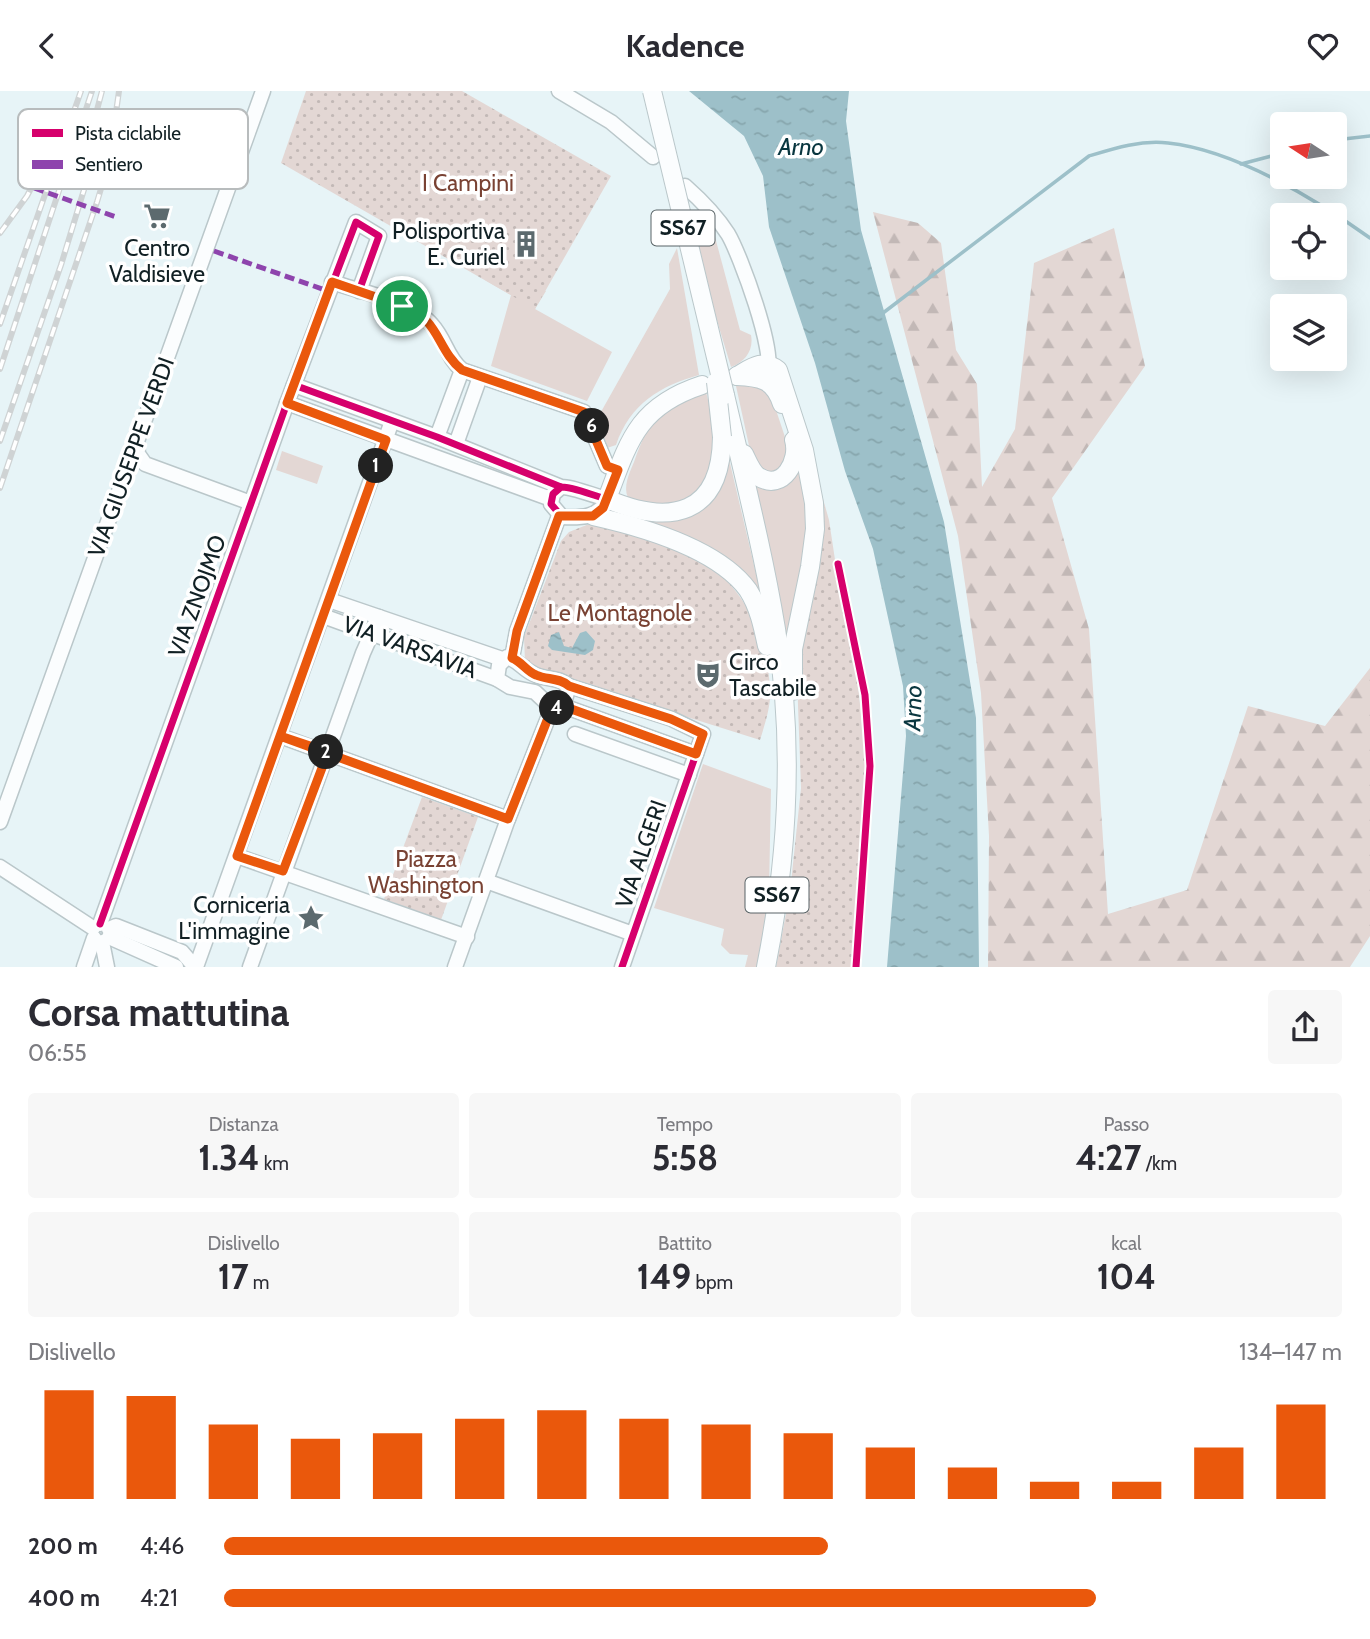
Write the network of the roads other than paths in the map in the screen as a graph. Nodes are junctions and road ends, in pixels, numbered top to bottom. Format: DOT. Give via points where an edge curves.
graph roads {
  1 [pos="263,91"];
  2 [pos="559,91"];
  3 [pos="652,91"];
  4 [pos="248,132"];
  5 [pos="653,157"];
  6 [pos="685,186"];
  7 [pos="227,189"];
  8 [pos="332,282"];
  9 [pos="359,291"];
  10 [pos="462,370"];
  11 [pos="766,371"];
  12 [pos="480,377"];
  13 [pos="294,384"];
  14 [pos="702,385"];
  15 [pos="287,403"];
  16 [pos="392,421"];
  17 [pos="728,436"];
  18 [pos="437,437"];
  19 [pos="386,440"];
  20 [pos="136,441"];
  21 [pos="456,444"];
  22 [pos="145,464"];
  23 [pos="127,469"];
  24 [pos="618,470"];
  25 [pos="524,471"];
  26 [pos="518,486"];
  27 [pos="556,493"];
  28 [pos="580,493"];
  29 [pos="607,499"];
  30 [pos="251,503"];
  31 [pos="584,515"];
  32 [pos="559,516"];
  33 [pos="328,600"];
  34 [pos="323,616"];
  35 [pos="379,617"];
  36 [pos="373,634"];
  37 [pos="458,644"];
  38 [pos="507,659"];
  39 [pos="452,662"];
  40 [pos="498,679"];
  41 [pos="569,686"];
  42 [pos="557,707"];
  43 [pos="575,734"];
  44 [pos="280,736"];
  45 [pos="328,752"];
  46 [pos="696,754"];
  47 [pos="786,764"];
  48 [pos="689,775"];
  49 [pos="508,819"];
  50 [pos="0,822"];
  51 [pos="786,822"];
  52 [pos="237,856"];
  53 [pos="0,867"];
  54 [pos="283,871"];
  55 [pos="486,881"];
  56 [pos="101,933"];
  57 [pos="633,934"];
  58 [pos="467,937"];
  59 [pos="84,967"];
  60 [pos="107,967"];
  61 [pos="176,967"];
  62 [pos="195,967"];
  63 [pos="250,967"];
  64 [pos="455,967"];
  65 [pos="622,967"];
  66 [pos="766,967"];
  1 -- 4 [label="street, VIA GIUSEPPE VERDI"];
  2 -- 5 [label="street" via="611,122"];
  3 -- 17 [label="main road, SS67, bridge"];
  6 -- 11 [label="street" via="715,215 730,238 751,294"];
  7 -- 20 [label="street, VIA GIUSEPPE VERDI"];
  8 -- 9 [label="street"];
  8 -- 9 [label="street, VIA ZNOJMO" via="356,222 379,236"];
  8 -- 13 [label="street, VIA ZNOJMO"];
  9 -- 10 [label="street" via="416,310 433,325"];
  10 -- 12 [label="street"];
  10 -- 18 [label="street"];
  11 -- 17 [label="main road" via="797,449 794,465 773,481 761,478"];
  11 -- 51 [label="main road" via="782,378 814,503 810,567 793,649 792,801"];
  12 -- 21 [label="street"];
  12 -- 24 [label="street" via="584,412 607,466"];
  13 -- 15 [label="street, VIA ZNOJMO"];
  13 -- 16 [label="street"];
  14 -- 24 [label="main road" via="648,413"];
  15 -- 19 [label="street"];
  15 -- 30 [label="street, VIA ZNOJMO"];
  16 -- 18 [label="street"];
  16 -- 19 [label="street"];
  17 -- 29 [label="main road" via="717,473 703,497 690,507 651,514"];
  17 -- 47 [label="main road, SS67" via="749,497 776,631"];
  18 -- 21 [label="street"];
  19 -- 26 [label="street"];
  19 -- 33 [label="street"];
  20 -- 22 [label="street"];
  20 -- 23 [label="street, VIA GIUSEPPE VERDI"];
  21 -- 25 [label="street"];
  22 -- 23 [label="street"];
  22 -- 30 [label="street"];
  23 -- 50 [label="street, VIA GIUSEPPE VERDI"];
  24 -- 29 [label="main road"];
  25 -- 26 [label="street"];
  25 -- 27 [label="street"];
  26 -- 27 [label="street"];
  27 -- 28 [label="street" via="572,487"];
  27 -- 32 [label="street" via="553,509"];
  28 -- 29 [label="street"];
  28 -- 31 [label="street"];
  29 -- 31 [label="street" via="603,508"];
  30 -- 56 [label="street, VIA ZNOJMO"];
  31 -- 32 [label="street"];
  31 -- 47 [label="main road" via="697,552 723,565 748,590 763,626 778,742"];
  32 -- 38 [label="street"];
  33 -- 34 [label="street"];
  33 -- 35 [label="street, VIA VARSAVIA"];
  34 -- 36 [label="street, VIA VARSAVIA"];
  34 -- 44 [label="street"];
  35 -- 36 [label="street"];
  35 -- 37 [label="street, VIA VARSAVIA"];
  36 -- 39 [label="street, VIA VARSAVIA"];
  36 -- 45 [label="street"];
  37 -- 38 [label="street, VIA VARSAVIA"];
  37 -- 39 [label="street"];
  38 -- 40 [label="street"];
  38 -- 41 [label="street, VIA VARSAVIA" via="520,661 537,676 563,680"];
  39 -- 40 [label="street, VIA VARSAVIA"];
  40 -- 42 [label="street, VIA VARSAVIA" via="510,687 535,692"];
  41 -- 42 [label="street"];
  41 -- 46 [label="street, VIA VARSAVIA" via="703,734"];
  42 -- 46 [label="street, VIA VARSAVIA"];
  42 -- 49 [label="street"];
  43 -- 48 [label="street"];
  44 -- 45 [label="street"];
  44 -- 52 [label="street"];
  45 -- 49 [label="street"];
  45 -- 54 [label="street"];
  46 -- 48 [label="street, VIA ALGERI"];
  47 -- 51 [label="main road, SS67"];
  48 -- 57 [label="street, VIA ALGERI"];
  49 -- 55 [label="street"];
  51 -- 66 [label="main road, SS67"];
  52 -- 54 [label="street"];
  52 -- 62 [label="street"];
  53 -- 56 [label="street"];
  54 -- 58 [label="street"];
  54 -- 63 [label="street"];
  55 -- 57 [label="street"];
  55 -- 58 [label="street"];
  56 -- 59 [label="street, VIA ZNOJMO"];
  56 -- 60 [label="street"];
  56 -- 61 [label="street"];
  56 -- 62 [label="street" via="116,926 182,952"];
  57 -- 65 [label="street, VIA ALGERI"];
  58 -- 64 [label="street"];
}
